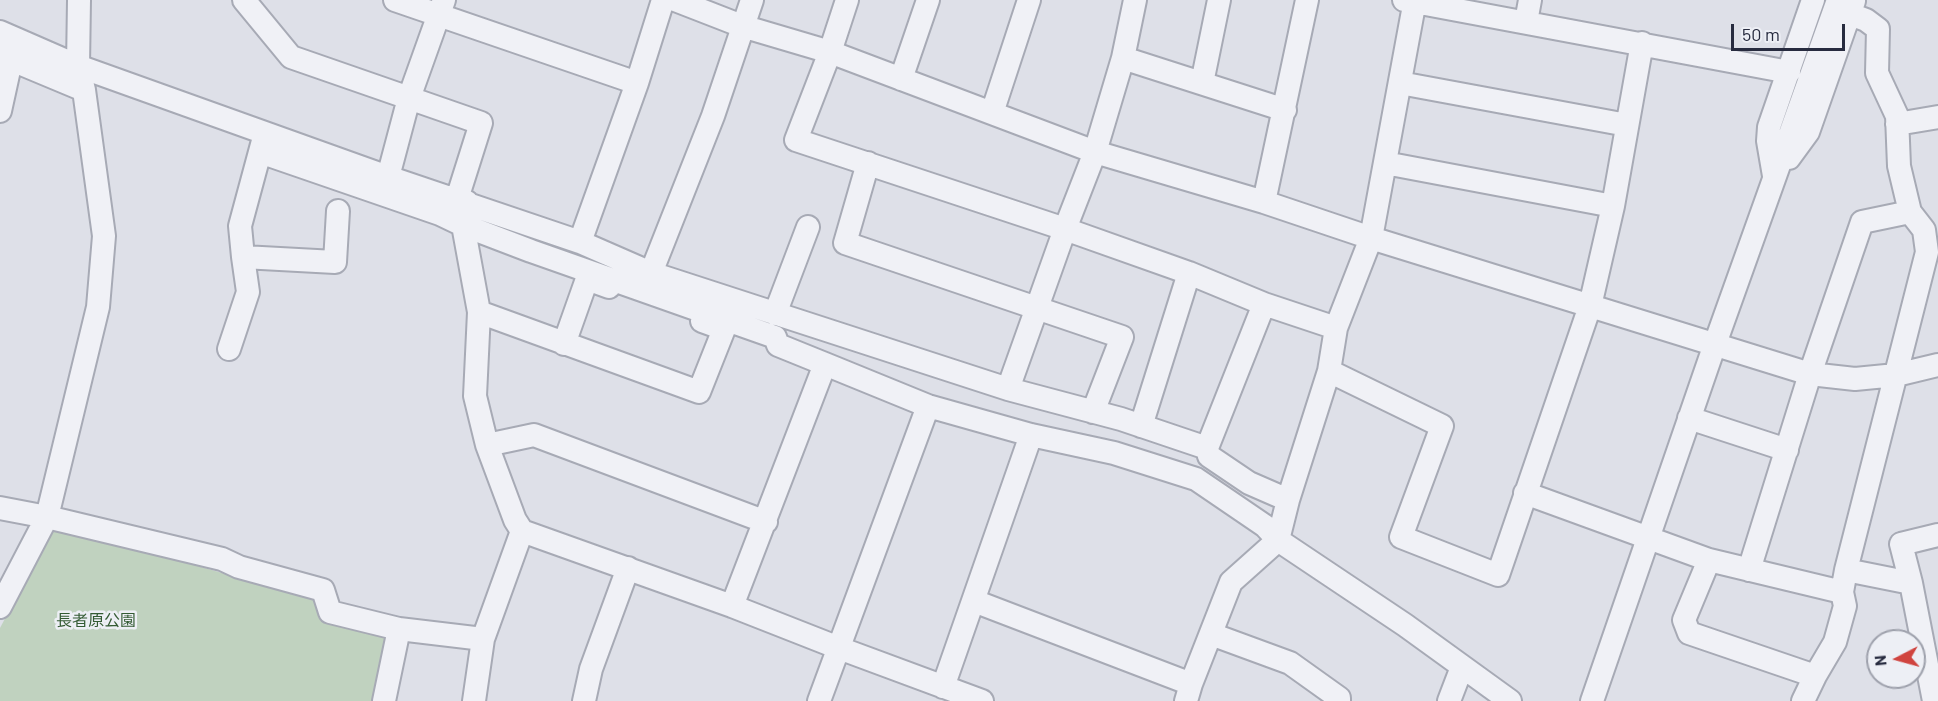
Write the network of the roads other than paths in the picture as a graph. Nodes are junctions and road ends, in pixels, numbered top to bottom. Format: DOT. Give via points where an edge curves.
graph roads {
  1 [pos="79,0"];
  2 [pos="244,0"];
  3 [pos="394,0"];
  4 [pos="663,0"];
  5 [pos="675,0"];
  6 [pos="752,0"];
  7 [pos="847,0"];
  8 [pos="928,0"];
  9 [pos="1029,0"];
  10 [pos="1135,0"];
  11 [pos="1220,0"];
  12 [pos="1307,0"];
  13 [pos="1530,0"];
  14 [pos="1813,0"];
  15 [pos="1411,1"];
  16 [pos="1847,5"];
  17 [pos="441,8"];
  18 [pos="1526,22"];
  19 [pos="742,26"];
  20 [pos="0,32"];
  21 [pos="1642,43"];
  22 [pos="830,52"];
  23 [pos="5,58"];
  24 [pos="1124,58"];
  25 [pos="78,66"];
  26 [pos="1789,72"];
  27 [pos="901,79"];
  28 [pos="637,83"];
  29 [pos="1203,83"];
  30 [pos="1400,83"];
  31 [pos="84,90"];
  32 [pos="409,99"];
  33 [pos="1285,110"];
  34 [pos="0,111"];
  35 [pos="992,113"];
  36 [pos="1938,117"];
  37 [pos="1897,124"];
  38 [pos="1627,125"];
  39 [pos="262,142"];
  40 [pos="1095,152"];
  41 [pos="1385,162"];
  42 [pos="868,163"];
  43 [pos="388,177"];
  44 [pos="1774,178"];
  45 [pos="462,200"];
  46 [pos="1264,202"];
  47 [pos="1613,206"];
  48 [pos="338,211"];
  49 [pos="1910,212"];
  50 [pos="463,225"];
  51 [pos="808,227"];
  52 [pos="1065,229"];
  53 [pos="1371,238"];
  54 [pos="580,242"];
  55 [pos="243,257"];
  56 [pos="651,273"];
  57 [pos="1189,273"];
  58 [pos="1264,304"];
  59 [pos="1590,306"];
  60 [pos="1037,307"];
  61 [pos="479,312"];
  62 [pos="775,314"];
  63 [pos="1336,328"];
  64 [pos="564,344"];
  65 [pos="1715,344"];
  66 [pos="229,350"];
  67 [pos="825,364"];
  68 [pos="1938,365"];
  69 [pos="1329,371"];
  70 [pos="1810,374"];
  71 [pos="1896,375"];
  72 [pos="1008,389"];
  73 [pos="928,406"];
  74 [pos="1093,412"];
  75 [pos="1689,418"];
  76 [pos="1141,426"];
  77 [pos="1030,435"];
  78 [pos="488,445"];
  79 [pos="1207,448"];
  80 [pos="1787,450"];
  81 [pos="1525,493"];
  82 [pos="1288,500"];
  83 [pos="0,508"];
  84 [pos="47,517"];
  85 [pos="766,522"];
  86 [pos="522,531"];
  87 [pos="1938,535"];
  88 [pos="1648,538"];
  89 [pos="1278,540"];
  90 [pos="1709,561"];
  91 [pos="628,568"];
  92 [pos="1749,570"];
  93 [pos="1844,581"];
  94 [pos="1911,583"];
  95 [pos="974,601"];
  96 [pos="732,606"];
  97 [pos="0,607"];
  98 [pos="399,629"];
  99 [pos="1211,634"];
  100 [pos="483,639"];
  101 [pos="839,648"];
  102 [pos="1462,667"];
  103 [pos="1815,676"];
  104 [pos="943,687"];
  105 [pos="1189,692"];
  106 [pos="384,701"];
  107 [pos="474,701"];
  108 [pos="584,701"];
  109 [pos="819,701"];
  110 [pos="982,701"];
  111 [pos="1339,701"];
  112 [pos="1449,701"];
  113 [pos="1510,701"];
  114 [pos="1592,701"];
  115 [pos="1803,701"];
  116 [pos="1934,701"];
  1 -- 25 [label="street"];
  2 -- 32 [label="street" via="291,57"];
  3 -- 17 [label="street"];
  4 -- 28 [label="street"];
  5 -- 19 [label="street"];
  6 -- 19 [label="street"];
  7 -- 22 [label="street"];
  8 -- 27 [label="street"];
  9 -- 35 [label="street"];
  10 -- 24 [label="street"];
  11 -- 29 [label="street"];
  12 -- 33 [label="street"];
  13 -- 18 [label="street"];
  14 -- 26 [label="street"];
  15 -- 18 [label="street"];
  15 -- 30 [label="street"];
  16 -- 37 [label="street" via="1878,29 1877,74"];
  16 -- 44 [label="street" via="1808,132"];
  17 -- 28 [label="street"];
  17 -- 32 [label="street"];
  18 -- 21 [label="street"];
  19 -- 22 [label="street"];
  19 -- 56 [label="street" via="713,116"];
  20 -- 25 [label="street"];
  21 -- 26 [label="street"];
  21 -- 38 [label="street"];
  22 -- 27 [label="street"];
  22 -- 42 [label="street" via="796,140"];
  23 -- 31 [label="street"];
  23 -- 34 [label="street"];
  24 -- 29 [label="street"];
  24 -- 40 [label="street"];
  25 -- 31 [label="street"];
  25 -- 39 [label="street"];
  26 -- 44 [label="street" via="1769,127"];
  27 -- 35 [label="street"];
  28 -- 54 [label="street"];
  29 -- 33 [label="street"];
  30 -- 38 [label="street"];
  30 -- 41 [label="street"];
  31 -- 84 [label="street" via="104,236 98,307"];
  32 -- 43 [label="street"];
  32 -- 45 [label="street" via="481,123"];
  33 -- 46 [label="street"];
  35 -- 40 [label="street"];
  36 -- 37 [label="street"];
  37 -- 49 [label="street" via="1899,166"];
  38 -- 47 [label="street"];
  39 -- 43 [label="street"];
  39 -- 50 [label="street"];
  39 -- 55 [label="street" via="240,226"];
  40 -- 46 [label="street"];
  40 -- 52 [label="street"];
  41 -- 47 [label="street"];
  41 -- 53 [label="street"];
  42 -- 52 [label="street"];
  42 -- 60 [label="street" via="845,243"];
  43 -- 45 [label="street"];
  44 -- 65 [label="street"];
  45 -- 50 [label="street"];
  45 -- 54 [label="street"];
  46 -- 53 [label="street"];
  47 -- 59 [label="street"];
  48 -- 55 [label="street" via="335,262"];
  49 -- 70 [label="street" via="1862,222"];
  49 -- 71 [label="street" via="1924,230 1927,252"];
  50 -- 61 [label="street"];
  50 -- 67 [label="street" via="775,338 778,345"];
  51 -- 62 [label="street"];
  52 -- 57 [label="street"];
  52 -- 60 [label="street"];
  53 -- 59 [label="street"];
  53 -- 63 [label="street"];
  54 -- 56 [label="street"];
  55 -- 66 [label="street" via="248,292"];
  56 -- 62 [label="street"];
  57 -- 58 [label="street"];
  57 -- 76 [label="street"];
  58 -- 63 [label="street"];
  58 -- 79 [label="street"];
  59 -- 65 [label="street"];
  59 -- 81 [label="street"];
  60 -- 72 [label="street"];
  60 -- 74 [label="street" via="1122,338"];
  61 -- 64 [label="street"];
  61 -- 78 [label="street" via="475,396"];
  62 -- 72 [label="street"];
  63 -- 69 [label="street"];
  64 -- 64 [label="street" via="699,392 724,329 587,279"];
  65 -- 70 [label="street"];
  65 -- 75 [label="street"];
  67 -- 73 [label="street"];
  67 -- 85 [label="street"];
  68 -- 71 [label="street"];
  69 -- 81 [label="street" via="1442,426 1401,537 1498,575"];
  69 -- 82 [label="street"];
  70 -- 71 [label="street" via="1855,379"];
  70 -- 80 [label="street"];
  71 -- 93 [label="street"];
  72 -- 74 [label="street"];
  73 -- 77 [label="street"];
  73 -- 101 [label="street"];
  74 -- 76 [label="street"];
  75 -- 80 [label="street"];
  75 -- 88 [label="street"];
  76 -- 79 [label="street"];
  77 -- 89 [label="street" via="1114,453 1196,479 1265,525"];
  77 -- 95 [label="street"];
  78 -- 85 [label="street" via="534,435"];
  78 -- 86 [label="street" via="514,520"];
  79 -- 82 [label="street" via="1209,456 1249,483"];
  80 -- 92 [label="street"];
  81 -- 88 [label="street"];
  82 -- 89 [label="street"];
  83 -- 84 [label="street"];
  84 -- 97 [label="street"];
  84 -- 98 [label="street" via="222,560 323,590 330,612"];
  85 -- 96 [label="street"];
  86 -- 91 [label="street"];
  86 -- 100 [label="street"];
  87 -- 94 [label="street" via="1900,544"];
  88 -- 90 [label="street"];
  88 -- 114 [label="street"];
  89 -- 99 [label="street" via="1231,582"];
  89 -- 102 [label="street"];
  90 -- 92 [label="street"];
  90 -- 103 [label="street" via="1684,620 1689,633"];
  91 -- 96 [label="street"];
  91 -- 108 [label="street" via="591,669"];
  92 -- 93 [label="street"];
  93 -- 94 [label="street"];
  93 -- 103 [label="street" via="1845,606 1835,642"];
  94 -- 116 [label="street"];
  95 -- 104 [label="street"];
  95 -- 105 [label="street"];
  96 -- 101 [label="street"];
  98 -- 100 [label="street"];
  98 -- 106 [label="street"];
  99 -- 105 [label="street"];
  99 -- 111 [label="street" via="1290,663"];
  100 -- 107 [label="street"];
  101 -- 104 [label="street"];
  101 -- 109 [label="street"];
  102 -- 112 [label="street"];
  102 -- 113 [label="street"];
  103 -- 115 [label="street"];
  104 -- 110 [label="street"];
}
